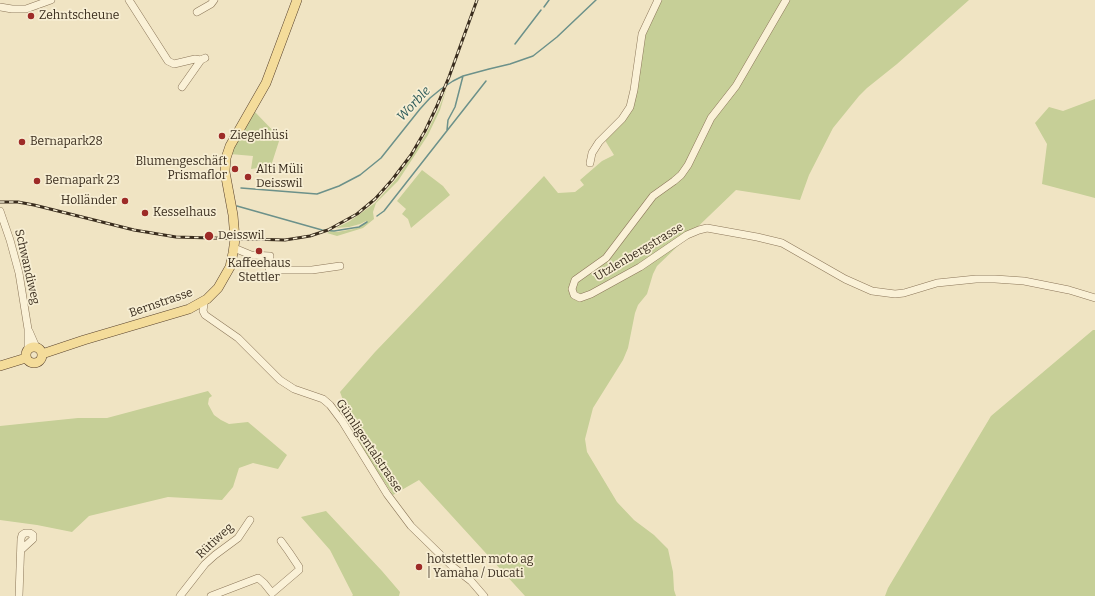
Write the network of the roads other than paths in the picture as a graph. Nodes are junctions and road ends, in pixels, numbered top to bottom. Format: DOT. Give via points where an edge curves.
graph roads {
  1 [pos="51,0"];
  2 [pos="129,0"];
  3 [pos="214,0"];
  4 [pos="297,0"];
  5 [pos="658,0"];
  6 [pos="786,0"];
  7 [pos="0,7"];
  8 [pos="197,12"];
  9 [pos="182,87"];
  10 [pos="590,163"];
  11 [pos="0,211"];
  12 [pos="234,248"];
  13 [pos="340,266"];
  14 [pos="1095,298"];
  15 [pos="203,301"];
  16 [pos="192,307"];
  17 [pos="203,313"];
  18 [pos="33,352"];
  19 [pos="0,366"];
  20 [pos="250,520"];
  21 [pos="281,541"];
  22 [pos="21,550"];
  23 [pos="19,596"];
  24 [pos="180,596"];
  25 [pos="211,596"];
  26 [pos="484,596"];
  1 -- 7 [label="street" via="26,9"];
  2 -- 9 [label="street" via="168,61 174,64 203,59"];
  3 -- 8 [label="street"];
  4 -- 12 [label="main road, Bernstrasse" via="266,83 230,146 226,158 225,172 234,225"];
  5 -- 10 [label="street" via="642,34 630,107 599,142 592,153"];
  6 -- 14 [label="street, Utzlenbergstrasse" via="736,86 711,118 681,175 653,196 606,258 575,280 572,289 574,295 580,298 591,294 640,267 687,235 710,228 782,243 845,279 872,291 895,294 937,284 995,279 1024,281"];
  11 -- 18 [label="street, Schwandiweg" via="16,261"];
  12 -- 13 [label="street" via="251,255 270,256 269,270 312,270"];
  12 -- 15 [label="main road, Bernstrasse" via="225,278"];
  15 -- 16 [label="main road, Bernstrasse"];
  15 -- 17 [label="street"];
  16 -- 17 [label="street, Gümligentalstrasse"];
  16 -- 18 [label="main road, Bernstrasse" via="84,340"];
  17 -- 26 [label="street, Gümligentalstrasse" via="238,338 285,383 323,399 330,405 387,494 412,526"];
  18 -- 19 [label="main road, Bernstrasse"];
  20 -- 24 [label="street, Rütiweg" via="238,538 210,559"];
  21 -- 25 [label="street" via="299,570 272,593 258,578"];
  22 -- 23 [label="street"];
}
